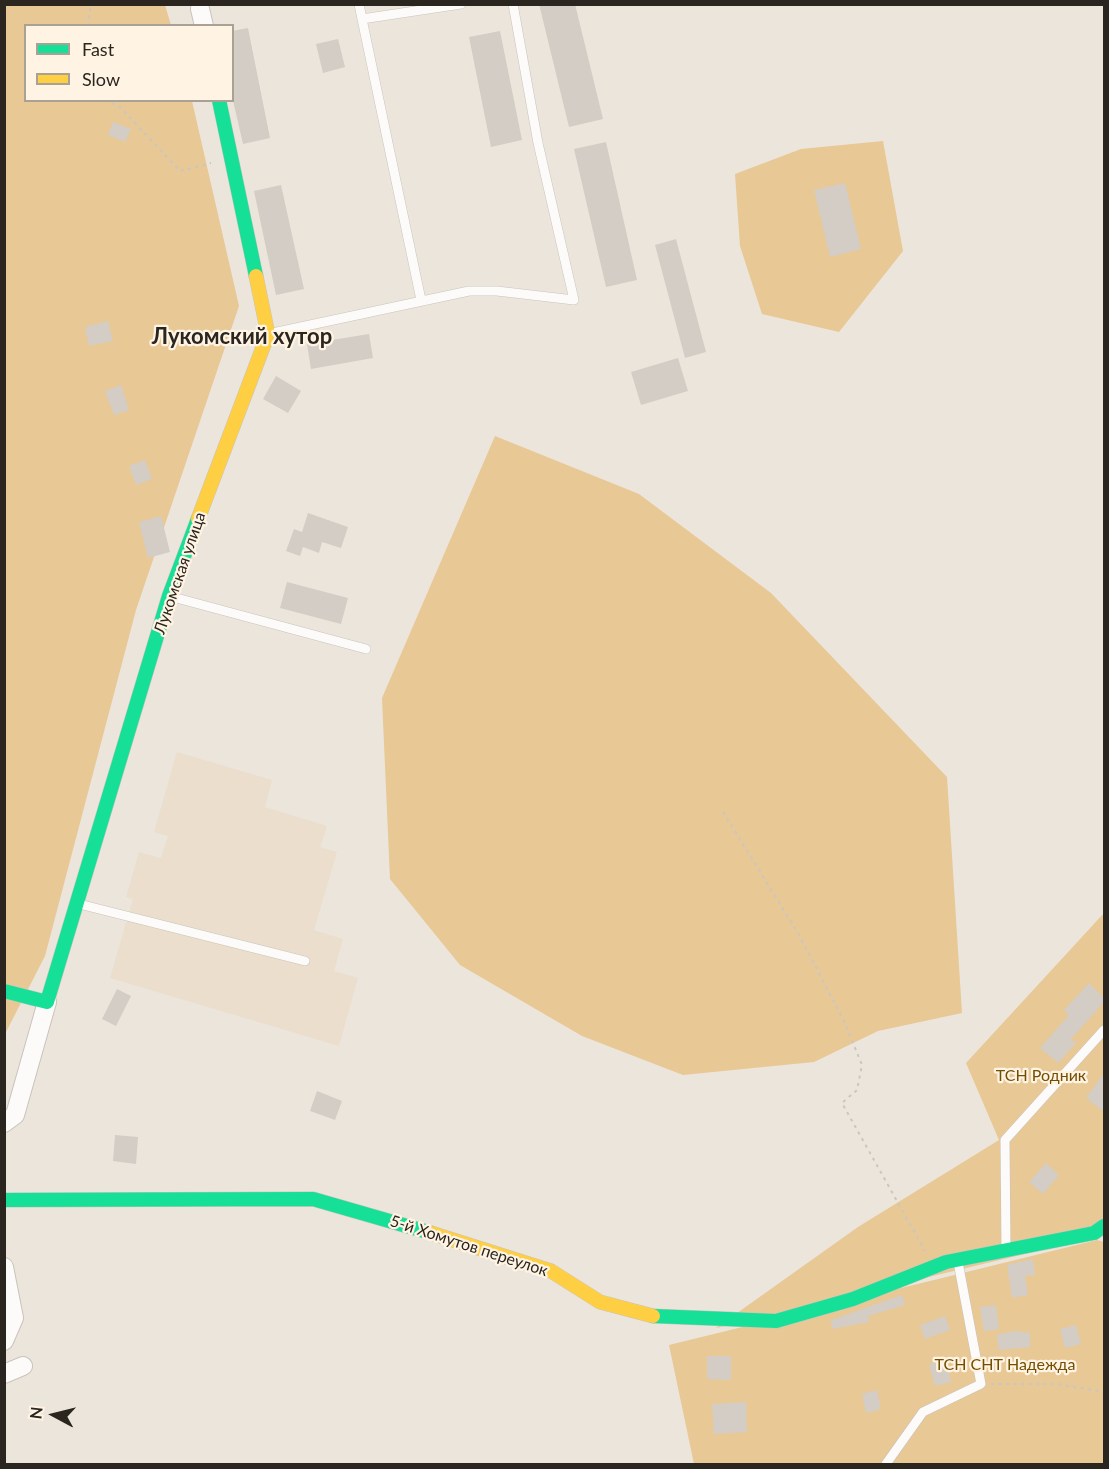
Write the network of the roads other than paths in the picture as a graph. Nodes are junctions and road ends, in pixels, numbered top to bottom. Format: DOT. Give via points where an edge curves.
graph roads {
  1 [pos="359,4"];
  2 [pos="460,4"];
  3 [pos="513,4"];
  4 [pos="362,19"];
  5 [pos="219,102"];
  6 [pos="421,300"];
  7 [pos="268,334"];
  8 [pos="169,596"];
  9 [pos="366,649"];
  10 [pos="77,903"];
  11 [pos="305,961"];
  12 [pos="4,991"];
  13 [pos="47,1002"];
  14 [pos="1104,1030"];
  15 [pos="4,1124"];
  16 [pos="4,1200"];
  17 [pos="1101,1232"];
  18 [pos="1006,1250"];
  19 [pos="957,1259"];
  20 [pos="4,1267"];
  21 [pos="4,1341"];
  22 [pos="23,1366"];
  23 [pos="4,1374"];
  24 [pos="886,1464"];
  1 -- 4 [label="lane"];
  2 -- 4 [label="lane"];
  3 -- 6 [label="lane" via="538,143 574,300 469,291"];
  4 -- 6 [label="lane"];
  5 -- 7 [label="street"];
  6 -- 7 [label="lane"];
  7 -- 8 [label="street, Лукомская улица"];
  8 -- 9 [label="lane"];
  8 -- 10 [label="street, Лукомская улица"];
  10 -- 11 [label="lane"];
  10 -- 13 [label="street, Лукомская улица"];
  12 -- 13 [label="street"];
  13 -- 15 [label="street" via="15,1115"];
  14 -- 18 [label="lane" via="1005,1140"];
  16 -- 19 [label="street, 5-й Хомутов переулок" via="313,1199 552,1271 600,1302 660,1318 776,1321 853,1299"];
  17 -- 18 [label="street, 5-й Хомутов переулок"];
  18 -- 19 [label="street, 5-й Хомутов переулок"];
  19 -- 24 [label="lane" via="981,1384 923,1412"];
  20 -- 21 [label="street" via="14,1318"];
  22 -- 23 [label="street"];
}
